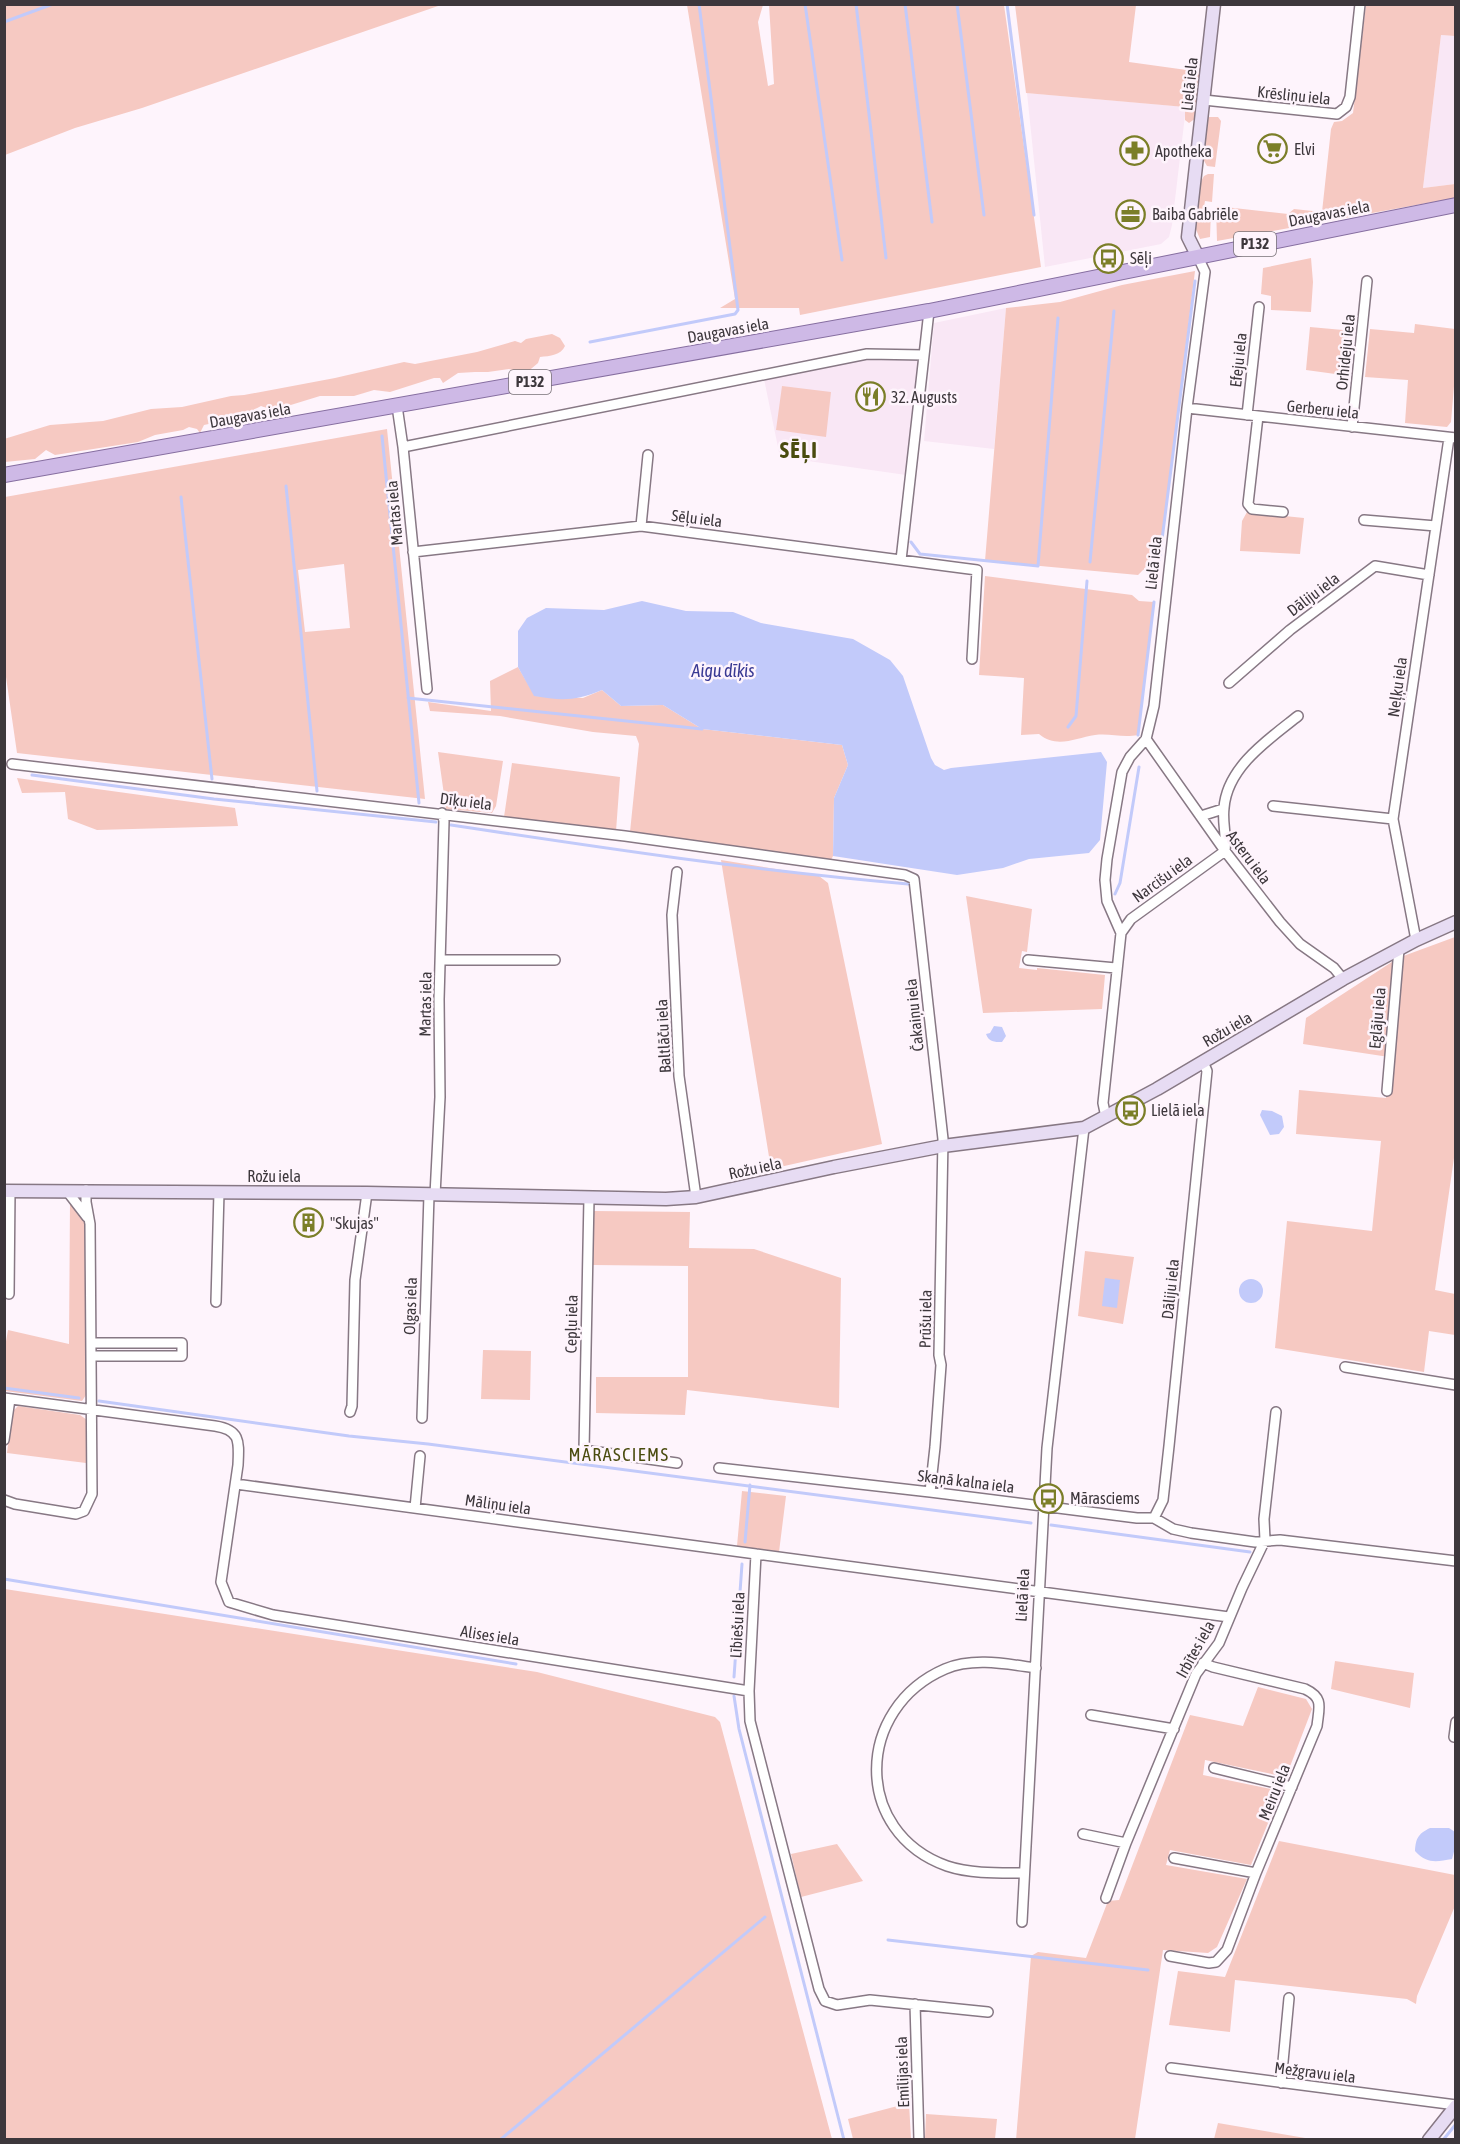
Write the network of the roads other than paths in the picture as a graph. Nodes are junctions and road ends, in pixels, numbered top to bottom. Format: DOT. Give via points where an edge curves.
graph roads {
  1 [pos="1214,4"];
  2 [pos="1360,4"];
  3 [pos="1204,100"];
  4 [pos="1455,205"];
  5 [pos="1197,255"];
  6 [pos="1367,281"];
  7 [pos="1259,308"];
  8 [pos="929,310"];
  9 [pos="924,355"];
  10 [pos="397,406"];
  11 [pos="1187,408"];
  12 [pos="1247,415"];
  13 [pos="1258,416"];
  14 [pos="1352,427"];
  15 [pos="1452,438"];
  16 [pos="403,447"];
  17 [pos="648,455"];
  18 [pos="4,475"];
  19 [pos="1283,512"];
  20 [pos="1364,520"];
  21 [pos="641,526"];
  22 [pos="1436,526"];
  23 [pos="413,552"];
  24 [pos="901,560"];
  25 [pos="1429,574"];
  26 [pos="972,659"];
  27 [pos="1229,683"];
  28 [pos="427,689"];
  29 [pos="1298,716"];
  30 [pos="1146,739"];
  31 [pos="12,764"];
  32 [pos="1272,806"];
  33 [pos="1224,809"];
  34 [pos="442,813"];
  35 [pos="1201,816"];
  36 [pos="1393,819"];
  37 [pos="1225,850"];
  38 [pos="677,872"];
  39 [pos="914,879"];
  40 [pos="1455,922"];
  41 [pos="1121,933"];
  42 [pos="1416,940"];
  43 [pos="1399,949"];
  44 [pos="441,960"];
  45 [pos="555,960"];
  46 [pos="1028,960"];
  47 [pos="1116,968"];
  48 [pos="1343,979"];
  49 [pos="1203,1062"];
  50 [pos="1387,1091"];
  51 [pos="1106,1117"];
  52 [pos="1084,1128"];
  53 [pos="943,1146"];
  54 [pos="86,1190"];
  55 [pos="7,1191"];
  56 [pos="67,1191"];
  57 [pos="219,1192"];
  58 [pos="367,1192"];
  59 [pos="432,1195"];
  60 [pos="696,1197"];
  61 [pos="589,1198"];
  62 [pos="89,1218"];
  63 [pos="9,1294"];
  64 [pos="216,1302"];
  65 [pos="92,1343"];
  66 [pos="92,1356"];
  67 [pos="1345,1367"];
  68 [pos="1455,1385"];
  69 [pos="7,1399"];
  70 [pos="91,1410"];
  71 [pos="350,1412"];
  72 [pos="1276,1412"];
  73 [pos="422,1418"];
  74 [pos="4,1440"];
  75 [pos="420,1456"];
  76 [pos="677,1463"];
  77 [pos="719,1468"];
  78 [pos="236,1484"];
  79 [pos="930,1492"];
  80 [pos="4,1500"];
  81 [pos="1043,1506"];
  82 [pos="416,1508"];
  83 [pos="1154,1518"];
  84 [pos="1265,1540"];
  85 [pos="756,1554"];
  86 [pos="1455,1561"];
  87 [pos="1039,1590"];
  88 [pos="1229,1617"];
  89 [pos="1203,1663"];
  90 [pos="1036,1668"];
  91 [pos="748,1691"];
  92 [pos="1091,1715"];
  93 [pos="1455,1722"];
  94 [pos="1174,1729"];
  95 [pos="1454,1737"];
  96 [pos="1214,1768"];
  97 [pos="1292,1787"];
  98 [pos="1083,1834"];
  99 [pos="1126,1843"];
  100 [pos="1174,1858"];
  101 [pos="1024,1873"];
  102 [pos="1256,1873"];
  103 [pos="1106,1898"];
  104 [pos="1022,1922"];
  105 [pos="1170,1956"];
  106 [pos="1289,1998"];
  107 [pos="915,2004"];
  108 [pos="988,2012"];
  109 [pos="1171,2068"];
  110 [pos="1281,2083"];
  111 [pos="1455,2105"];
  112 [pos="919,2139"];
  113 [pos="1429,2139"];
  1 -- 3 [label="street, Lielā iela"];
  2 -- 3 [label="street, Krēsliņu iela" via="1350,97 1337,114"];
  3 -- 5 [label="street, Lielā iela" via="1188,237"];
  4 -- 5 [label="main road, Daugavas iela / P132"];
  5 -- 8 [label="main road, Daugavas iela / P132"];
  5 -- 11 [label="street, Lielā iela" via="1205,272"];
  6 -- 14 [label="street, Orhideju iela"];
  7 -- 12 [label="street, Efeju iela"];
  8 -- 9 [label="street"];
  8 -- 10 [label="main road, Daugavas iela / P132"];
  9 -- 16 [label="street" via="867,354"];
  9 -- 24 [label="street"];
  10 -- 16 [label="street, Martas iela"];
  10 -- 18 [label="main road, Daugavas iela / P132"];
  11 -- 12 [label="street, Gerberu iela"];
  11 -- 30 [label="street, Lielā iela" via="1154,706"];
  12 -- 13 [label="street, Gerberu iela"];
  13 -- 14 [label="street, Gerberu iela"];
  13 -- 19 [label="street" via="1248,504 1252,509"];
  14 -- 15 [label="street, Gerberu iela"];
  15 -- 22 [label="street, Neļķu iela"];
  16 -- 23 [label="street, Martas iela"];
  17 -- 21 [label="street"];
  20 -- 22 [label="street"];
  21 -- 23 [label="street, Sēļu iela"];
  21 -- 24 [label="street, Sēļu iela"];
  22 -- 25 [label="street, Neļķu iela"];
  23 -- 28 [label="street, Martas iela"];
  24 -- 26 [label="street, Sēļu iela" via="977,570"];
  25 -- 27 [label="street, Dāliju iela" via="1375,566 1290,630"];
  25 -- 36 [label="street, Neļķu iela"];
  29 -- 33 [label="street" via="1259,747 1239,769"];
  30 -- 35 [label="street, Asteru iela"];
  30 -- 41 [label="street, Lielā iela" via="1122,772 1107,858 1107,901"];
  31 -- 34 [label="street, Dīķu iela"];
  32 -- 36 [label="street"];
  33 -- 35 [label="street"];
  33 -- 37 [label="street"];
  34 -- 39 [label="street, Dīķu iela"];
  34 -- 44 [label="street, Martas iela"];
  35 -- 37 [label="street, Asteru iela"];
  36 -- 42 [label="street, Neļķu iela"];
  37 -- 41 [label="street, Narcišu iela" via="1131,919"];
  37 -- 48 [label="street, Asteru iela" via="1300,944"];
  38 -- 60 [label="street, Baltlāču iela" via="672,915 679,1076"];
  39 -- 53 [label="street, Čakaiņu iela"];
  40 -- 42 [label="street, Rožu iela"];
  41 -- 47 [label="street"];
  42 -- 43 [label="street, Rožu iela"];
  43 -- 48 [label="street, Rožu iela"];
  43 -- 50 [label="street, Eglāju iela"];
  44 -- 45 [label="street"];
  44 -- 59 [label="street, Martas iela" via="440,1097"];
  46 -- 47 [label="street"];
  47 -- 51 [label="street" via="1103,1103"];
  48 -- 49 [label="street, Rožu iela"];
  49 -- 51 [label="street, Rožu iela"];
  49 -- 83 [label="street, Dāliju iela" via="1207,1071 1169,1446 1163,1500"];
  51 -- 52 [label="street, Rožu iela"];
  52 -- 53 [label="street, Rožu iela"];
  52 -- 81 [label="street, Lielā iela"];
  53 -- 60 [label="street, Rožu iela"];
  53 -- 79 [label="street, Prūšu iela" via="941,1365"];
  54 -- 56 [label="street, Rožu iela"];
  54 -- 57 [label="street, Rožu iela"];
  54 -- 62 [label="street"];
  55 -- 56 [label="street, Rožu iela"];
  55 -- 63 [label="street"];
  56 -- 62 [label="street"];
  57 -- 58 [label="street, Rožu iela"];
  57 -- 64 [label="street"];
  58 -- 59 [label="street, Rožu iela"];
  58 -- 71 [label="street" via="355,1281"];
  59 -- 61 [label="street, Rožu iela"];
  59 -- 73 [label="street, Olgas iela"];
  60 -- 61 [label="street, Rožu iela"];
  61 -- 76 [label="street, Cepļu iela" via="584,1450"];
  62 -- 65 [label="street"];
  65 -- 66 [label="street"];
  65 -- 66 [label="street" via="182,1343 182,1356"];
  66 -- 70 [label="street"];
  67 -- 68 [label="street"];
  69 -- 70 [label="street"];
  69 -- 74 [label="street"];
  70 -- 78 [label="street" via="225,1427 237,1437 239,1447"];
  70 -- 80 [label="street" via="92,1494 84,1510 76,1514"];
  72 -- 84 [label="street"];
  75 -- 82 [label="street"];
  77 -- 79 [label="street, Skaņā kalna iela"];
  78 -- 82 [label="street, Māliņu iela"];
  78 -- 91 [label="street, Alises iela" via="221,1582 229,1602 273,1615"];
  79 -- 81 [label="street, Skaņā kalna iela"];
  81 -- 83 [label="street, Skaņā kalna iela"];
  81 -- 87 [label="street, Lielā iela"];
  82 -- 85 [label="street, Māliņu iela"];
  83 -- 84 [label="street, Skaņā kalna iela" via="1173,1529 1255,1542"];
  84 -- 86 [label="street, Skaņā kalna iela"];
  84 -- 88 [label="street, Irbītes iela"];
  85 -- 87 [label="street"];
  85 -- 91 [label="street, Lībiešu iela"];
  87 -- 88 [label="street"];
  87 -- 90 [label="street, Lielā iela"];
  88 -- 89 [label="street, Irbītes iela" via="1220,1643"];
  89 -- 94 [label="street, Irbītes iela"];
  89 -- 97 [label="street, Meiru iela" via="1305,1689 1320,1702 1317,1725"];
  90 -- 101 [label="street, Lielā iela"];
  90 -- 101 [label="street" via="961,1664 922,1682 892,1713 883,1732 877,1764 876,1783 882,1800 900,1833 914,1848 948,1866 970,1871"];
  91 -- 107 [label="street, Lībiešu iela" via="750,1722 825,2001 837,2005 870,2000"];
  92 -- 94 [label="street"];
  93 -- 95 [label="street"];
  94 -- 99 [label="street, Irbītes iela"];
  96 -- 97 [label="street"];
  97 -- 102 [label="street, Meiru iela"];
  98 -- 99 [label="street"];
  99 -- 103 [label="street, Irbītes iela"];
  100 -- 102 [label="street"];
  101 -- 104 [label="street, Lielā iela"];
  102 -- 105 [label="street, Meiru iela" via="1227,1950 1216,1962"];
  106 -- 110 [label="street"];
  107 -- 108 [label="street, Lībiešu iela"];
  107 -- 112 [label="street, Emīlijas iela"];
  109 -- 110 [label="street, Mežgravu iela"];
  110 -- 111 [label="street, Mežgravu iela"];
  111 -- 113 [label="street"];
}
